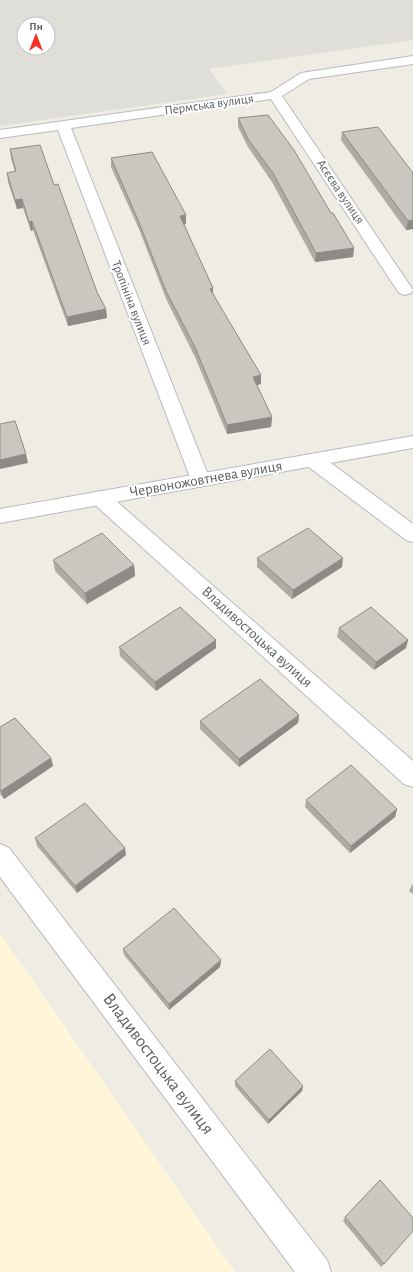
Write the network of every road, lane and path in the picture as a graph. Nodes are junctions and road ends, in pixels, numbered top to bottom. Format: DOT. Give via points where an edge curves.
graph roads {
  1 [pos="413,60"];
  2 [pos="276,95"];
  3 [pos="62,125"];
  4 [pos="0,134"];
  5 [pos="405,290"];
  6 [pos="413,442"];
  7 [pos="313,460"];
  8 [pos="200,480"];
  9 [pos="100,498"];
  10 [pos="0,516"];
  11 [pos="413,535"];
  12 [pos="413,776"];
  13 [pos="0,856"];
  14 [pos="315,1272"];
  1 -- 2 [label="street, Пермська вулиця" via="305,76"];
  2 -- 3 [label="street, Пермська вулиця"];
  2 -- 5 [label="street, Асєєва вулиця"];
  3 -- 4 [label="street, Пермська вулиця"];
  3 -- 8 [label="street, Тропініна вулиця"];
  6 -- 7 [label="street, Червоножовтнева вулиця"];
  7 -- 8 [label="street, Червоножовтнева вулиця"];
  7 -- 11 [label="street"];
  8 -- 9 [label="street, Червоножовтнева вулиця"];
  9 -- 10 [label="street, Червоножовтнева вулиця"];
  9 -- 12 [label="street, Владивостоцька вулиця"];
  13 -- 14 [label="street, Владивостоцька вулиця"];
}
